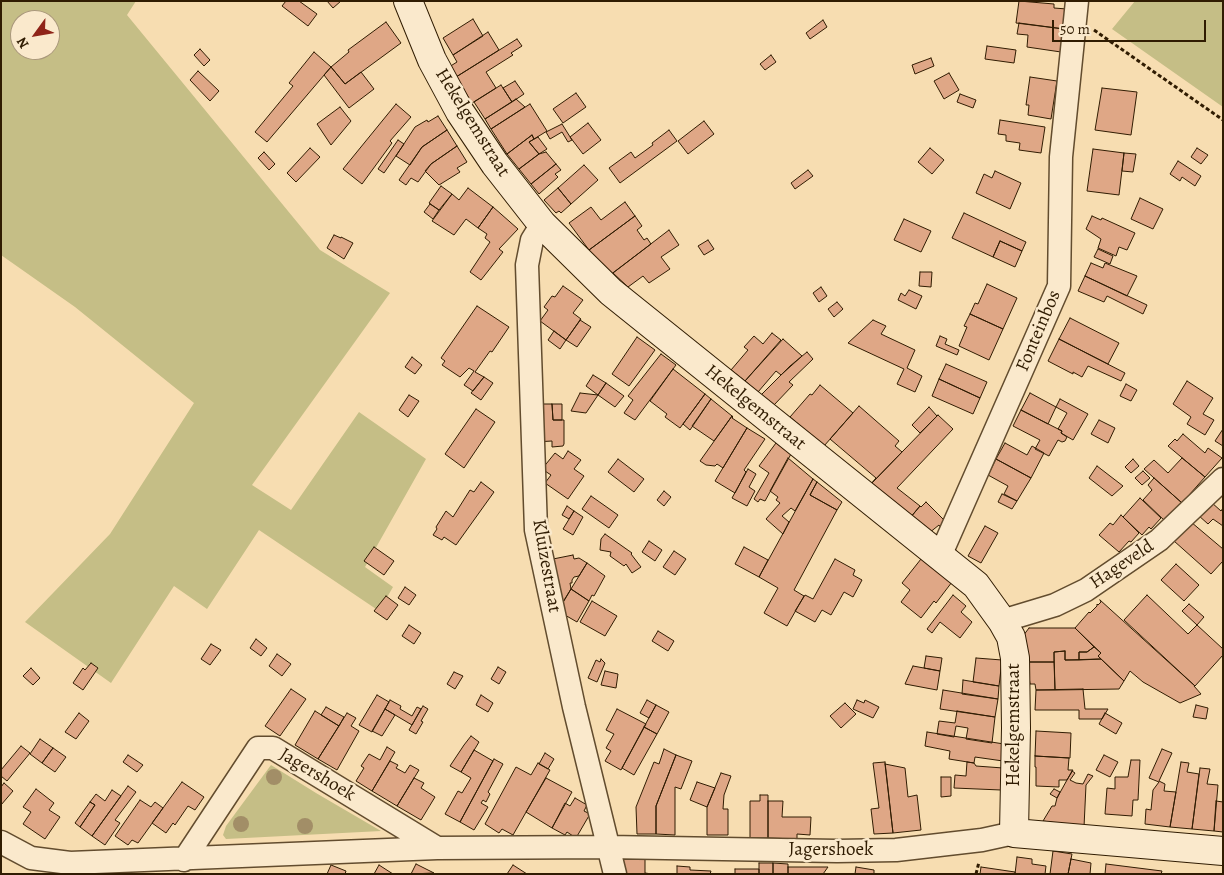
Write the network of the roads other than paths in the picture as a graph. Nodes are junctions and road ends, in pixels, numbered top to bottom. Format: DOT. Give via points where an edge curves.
graph roads {
  1 [pos="408,1"];
  2 [pos="1076,9"];
  3 [pos="542,224"];
  4 [pos="1223,479"];
  5 [pos="940,556"];
  6 [pos="1002,621"];
  7 [pos="1014,833"];
  8 [pos="1,842"];
  9 [pos="609,847"];
  10 [pos="437,848"];
  11 [pos="1223,851"];
  12 [pos="184,860"];
  13 [pos="615,874"];
  1 -- 3 [label="street, Hekelgemstraat" via="432,60 460,112"];
  2 -- 5 [label="street, Fonteinbos" via="1061,157 1059,286"];
  3 -- 5 [label="street, Hekelgemstraat" via="611,292"];
  3 -- 9 [label="street, Kluizestraat" via="532,240 527,265 536,530 574,707"];
  4 -- 6 [label="street, Hageveld" via="1159,540 1086,590 1055,605"];
  5 -- 6 [label="street, Hekelgemstraat" via="976,585"];
  6 -- 7 [label="street, Hekelgemstraat" via="1011,637 1015,658"];
  7 -- 9 [label="street, Jagershoek" via="896,850"];
  7 -- 11 [label="street, Jagershoek"];
  8 -- 12 [label="street, Jagershoek" via="31,858 70,863"];
  9 -- 10 [label="street, Jagershoek"];
  9 -- 13 [label="street, Kluizestraat"];
  10 -- 12 [label="street, Jagershoek"];
  10 -- 12 [label="street, Jagershoek" via="273,748 258,748"];
}
